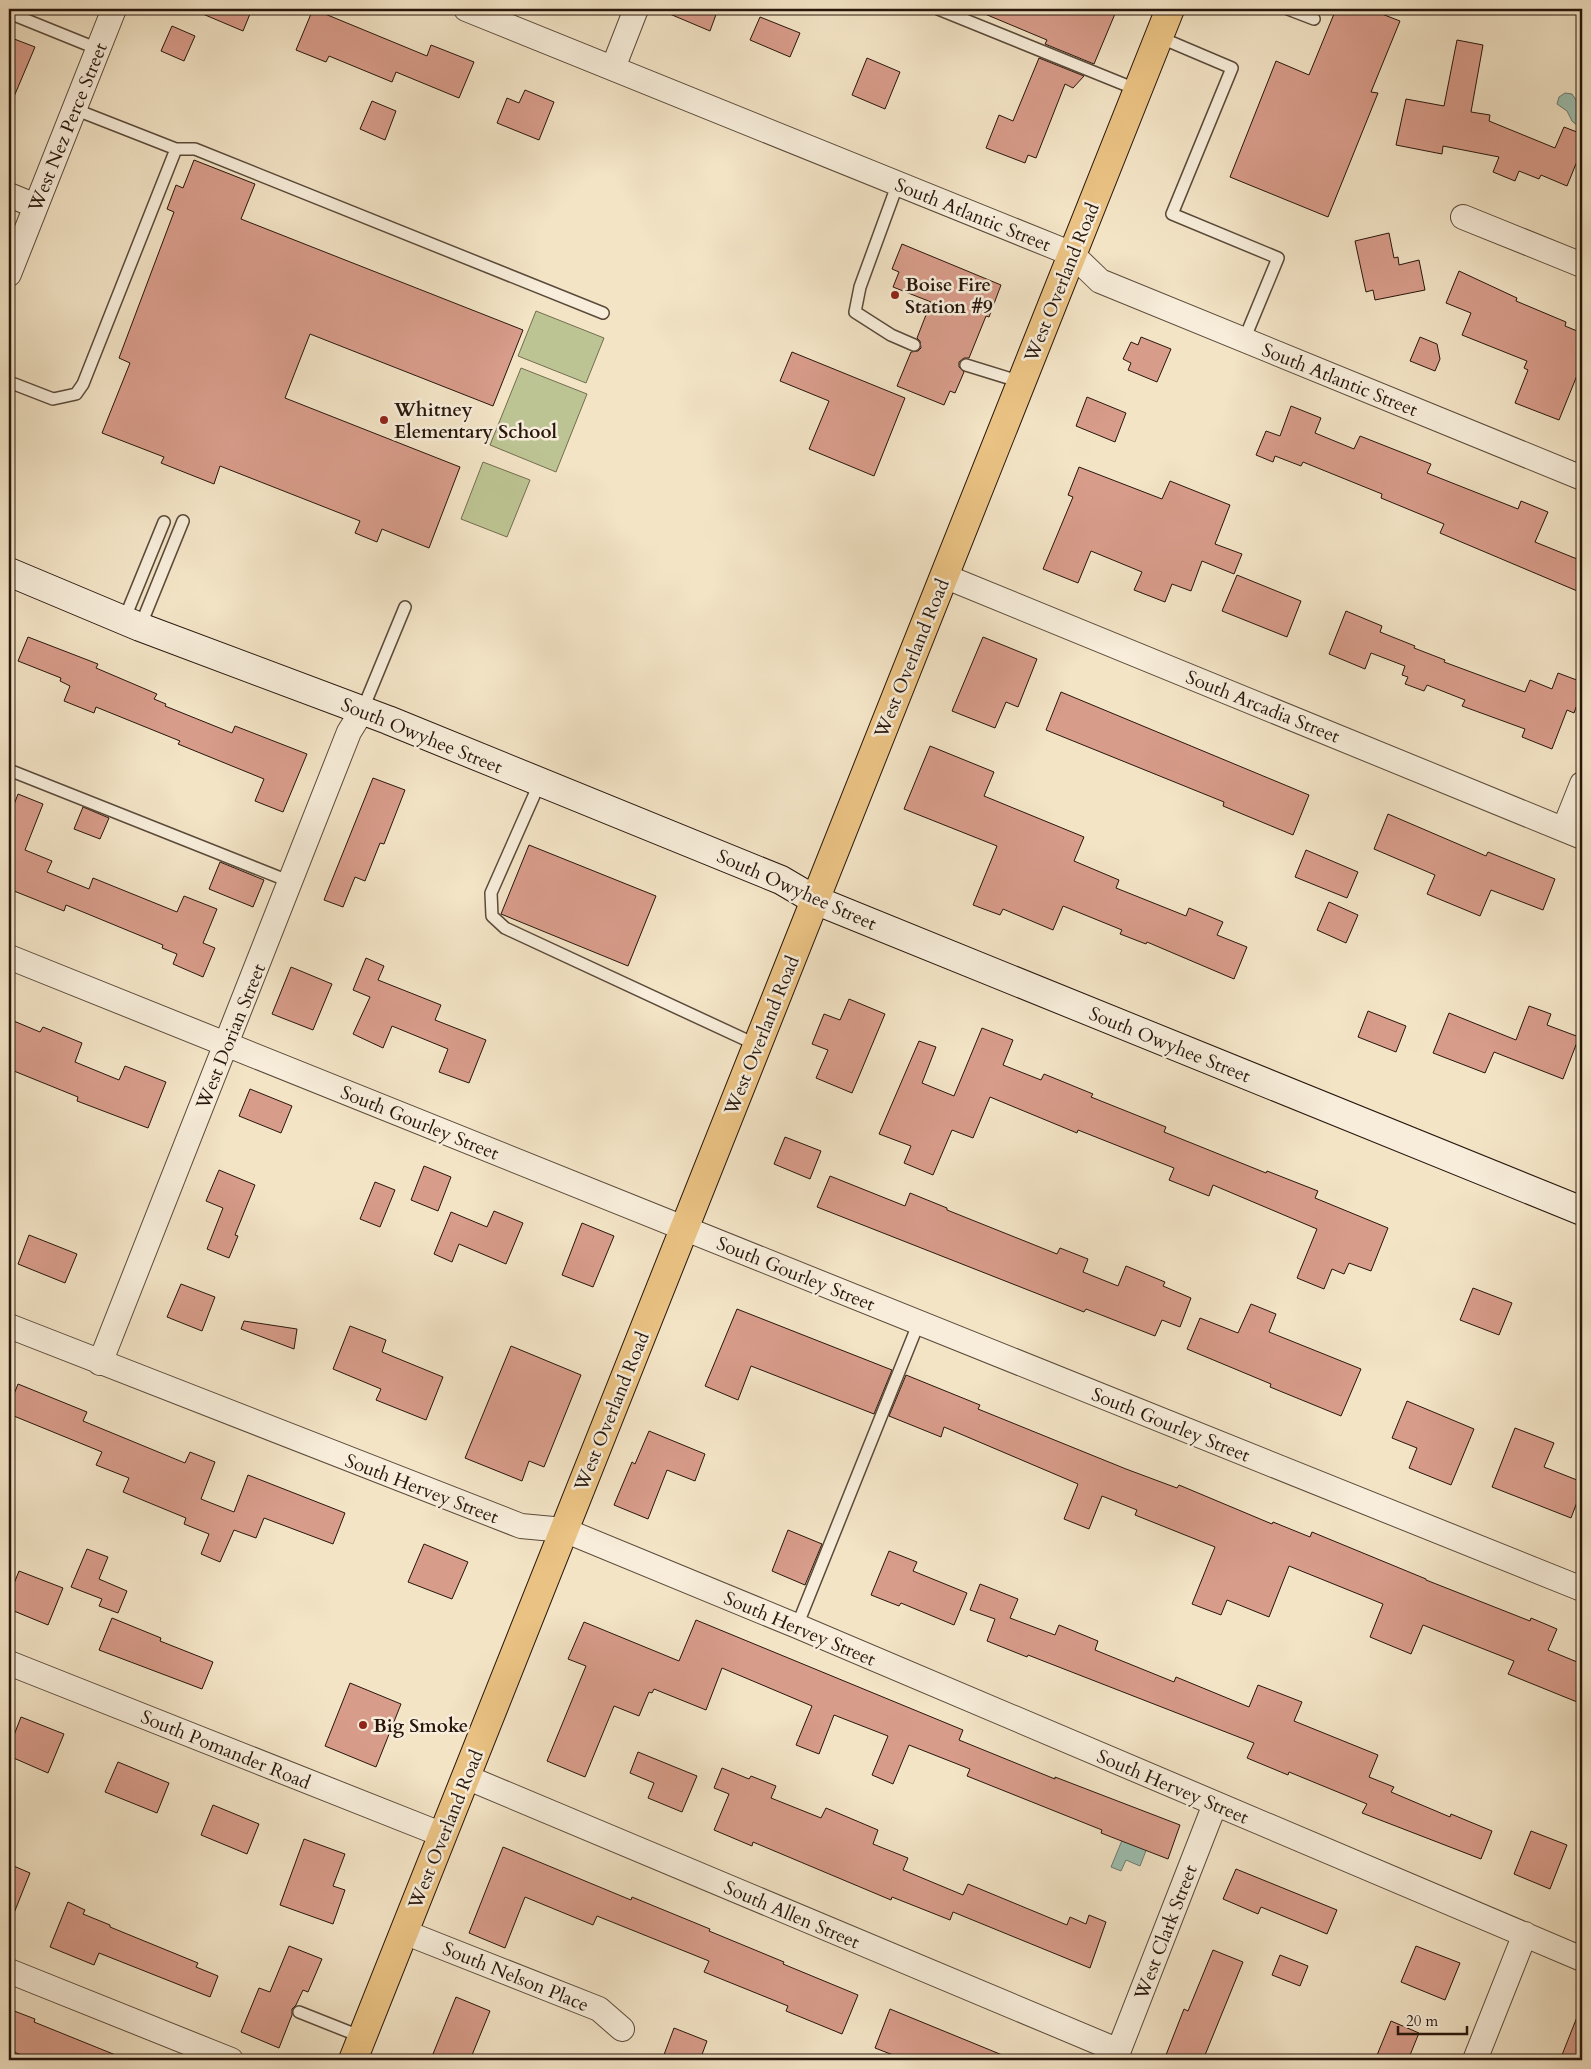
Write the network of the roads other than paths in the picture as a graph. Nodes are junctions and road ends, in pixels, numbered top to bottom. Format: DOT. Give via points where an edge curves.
graph roads {
  1 [pos="114,9"];
  2 [pos="466,9"];
  3 [pos="636,9"];
  4 [pos="938,9"];
  5 [pos="1170,9"];
  6 [pos="1288,9"];
  7 [pos="9,13"];
  8 [pos="1314,19"];
  9 [pos="1159,37"];
  10 [pos="98,49"];
  11 [pos="613,68"];
  12 [pos="1138,90"];
  13 [pos="74,109"];
  14 [pos="176,149"];
  15 [pos="898,183"];
  16 [pos="9,195"];
  17 [pos="36,206"];
  18 [pos="1463,217"];
  19 [pos="1072,254"];
  20 [pos="1582,265"];
  21 [pos="9,274"];
  22 [pos="603,312"];
  23 [pos="1244,340"];
  24 [pos="914,345"];
  25 [pos="966,365"];
  26 [pos="9,382"];
  27 [pos="1022,382"];
  28 [pos="1582,478"];
  29 [pos="183,521"];
  30 [pos="164,522"];
  31 [pos="9,572"];
  32 [pos="944,576"];
  33 [pos="405,607"];
  34 [pos="132,624"];
  35 [pos="362,711"];
  36 [pos="9,770"];
  37 [pos="540,782"];
  38 [pos="1582,784"];
  39 [pos="1573,833"];
  40 [pos="290,882"];
  41 [pos="815,900"];
  42 [pos="9,957"];
  43 [pos="226,1044"];
  44 [pos="757,1045"];
  45 [pos="1582,1211"];
  46 [pos="684,1228"];
  47 [pos="919,1322"];
  48 [pos="9,1326"];
  49 [pos="100,1363"];
  50 [pos="564,1530"];
  51 [pos="1582,1589"];
  52 [pos="797,1626"];
  53 [pos="9,1662"];
  54 [pos="466,1776"];
  55 [pos="1215,1804"];
  56 [pos="443,1835"];
  57 [pos="404,1932"];
  58 [pos="1525,1934"];
  59 [pos="1582,1958"];
  60 [pos="9,1971"];
  61 [pos="300,2012"];
  62 [pos="622,2029"];
  63 [pos="357,2049"];
  64 [pos="1117,2056"];
  65 [pos="231,2060"];
  66 [pos="1475,2060"];
  1 -- 10 [label="street, West Nez Perce Street"];
  2 -- 11 [label="street, South Atlantic Street"];
  3 -- 11 [label="street"];
  4 -- 12 [label="lane"];
  5 -- 9 [label="main road, West Overland Road"];
  6 -- 8 [label="lane"];
  7 -- 10 [label="lane"];
  9 -- 12 [label="main road, West Overland Road"];
  9 -- 23 [label="lane" via="1232,68 1172,214 1278,258"];
  10 -- 13 [label="street, West Nez Perce Street"];
  11 -- 15 [label="street, South Atlantic Street"];
  12 -- 19 [label="main road, West Overland Road"];
  13 -- 14 [label="lane"];
  13 -- 17 [label="street, West Nez Perce Street"];
  14 -- 22 [label="lane" via="195,150"];
  14 -- 26 [label="lane" via="83,384 76,394 53,399"];
  15 -- 19 [label="street, South Atlantic Street"];
  15 -- 24 [label="lane" via="860,287 855,312"];
  16 -- 17 [label="street"];
  17 -- 21 [label="street, West Nez Perce Street"];
  18 -- 20 [label="street"];
  19 -- 23 [label="street, South Atlantic Street" via="1100,280"];
  19 -- 27 [label="main road, West Overland Road"];
  23 -- 28 [label="street, South Atlantic Street"];
  25 -- 27 [label="lane"];
  27 -- 32 [label="main road, West Overland Road"];
  29 -- 34 [label="lane"];
  30 -- 34 [label="lane"];
  31 -- 34 [label="street, South Owyhee Street"];
  32 -- 39 [label="street, South Arcadia Street"];
  32 -- 41 [label="main road, West Overland Road"];
  33 -- 35 [label="lane"];
  34 -- 35 [label="street, South Owyhee Street"];
  35 -- 37 [label="street, South Owyhee Street"];
  35 -- 40 [label="street, West Dorian Street" via="349,732"];
  36 -- 40 [label="lane"];
  37 -- 41 [label="street, South Owyhee Street" via="781,880"];
  37 -- 44 [label="lane" via="491,893 492,916 505,928"];
  38 -- 39 [label="street"];
  40 -- 43 [label="street, West Dorian Street"];
  41 -- 44 [label="main road, West Overland Road"];
  41 -- 45 [label="street, South Owyhee Street"];
  42 -- 43 [label="street, South Gourley Street"];
  43 -- 46 [label="street, South Gourley Street"];
  43 -- 49 [label="street, West Dorian Street"];
  44 -- 46 [label="main road, West Overland Road"];
  46 -- 47 [label="street, South Gourley Street"];
  46 -- 50 [label="main road, West Overland Road"];
  47 -- 51 [label="street, South Gourley Street"];
  47 -- 52 [label="lane"];
  48 -- 49 [label="street, South Hervey Street"];
  49 -- 50 [label="street, South Hervey Street" via="521,1526"];
  50 -- 52 [label="street, South Hervey Street"];
  50 -- 54 [label="main road, West Overland Road"];
  52 -- 55 [label="street, South Hervey Street"];
  53 -- 56 [label="street, South Pomander Road"];
  54 -- 56 [label="main road, West Overland Road"];
  54 -- 64 [label="street, South Allen Street"];
  55 -- 58 [label="street, South Hervey Street"];
  55 -- 64 [label="street, West Clark Street"];
  56 -- 57 [label="main road, West Overland Road"];
  57 -- 62 [label="street, South Nelson Place" via="599,2008"];
  57 -- 63 [label="main road, West Overland Road"];
  58 -- 59 [label="street, South Hervey Street"];
  58 -- 66 [label="street"];
  60 -- 65 [label="street"];
  61 -- 63 [label="lane"];
}
